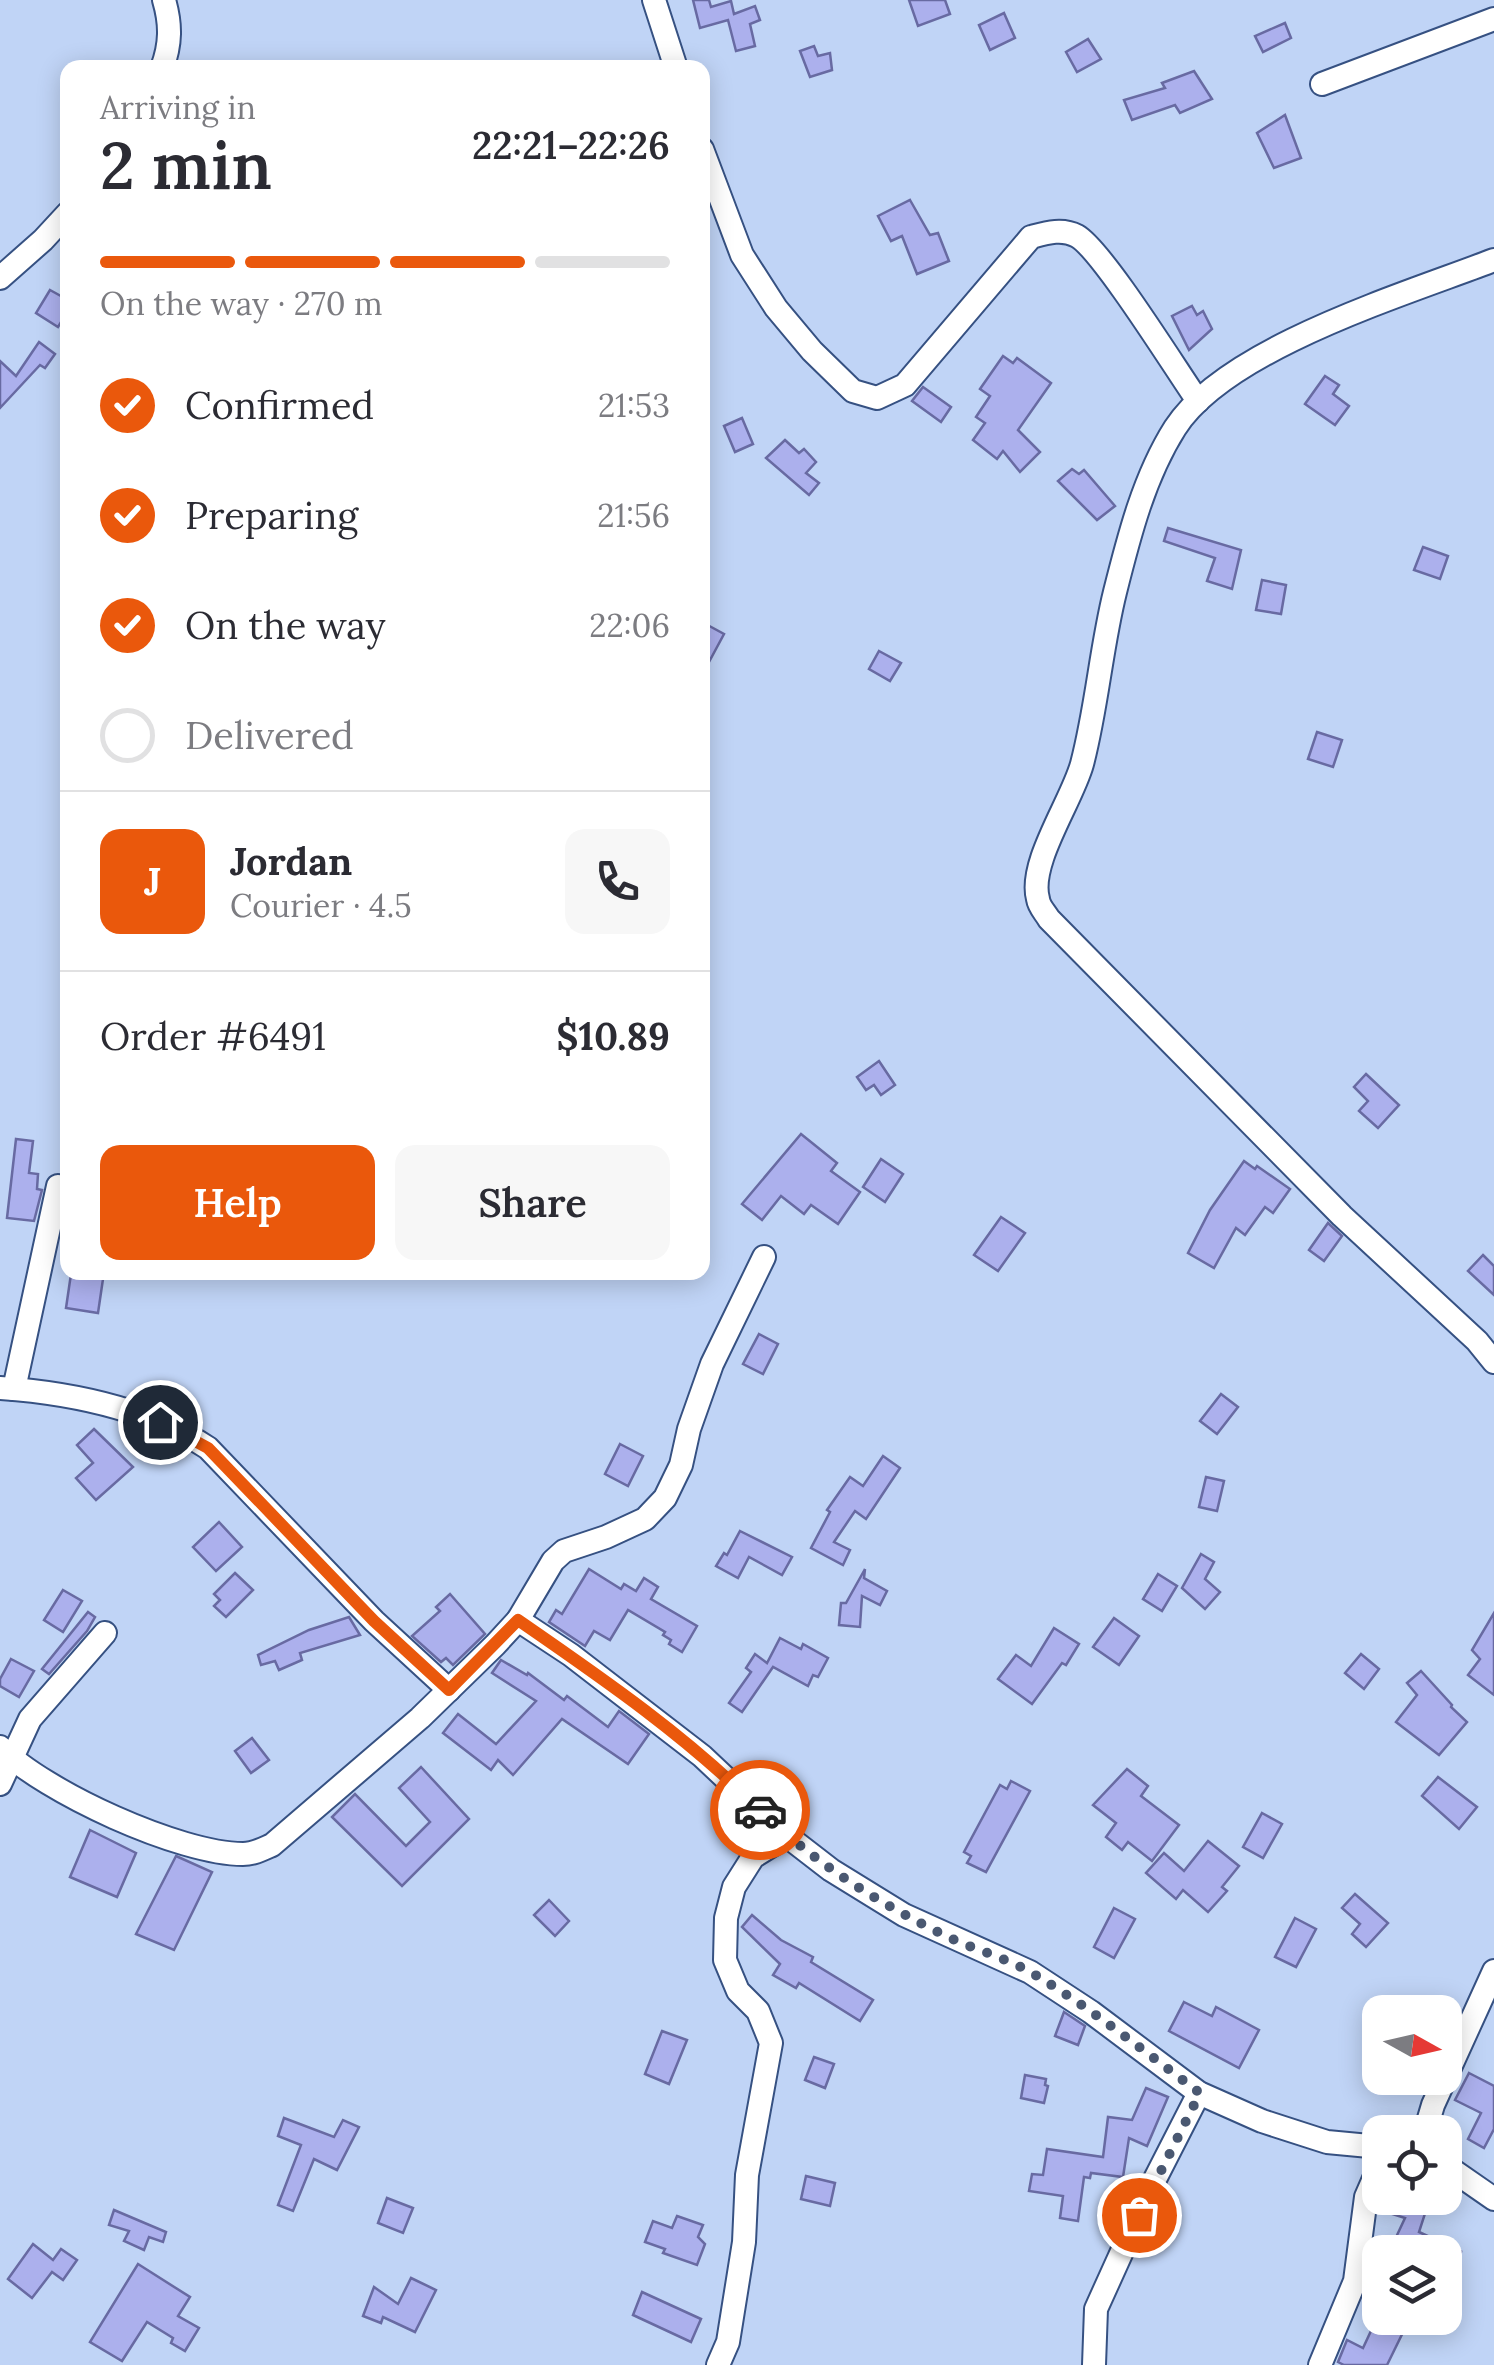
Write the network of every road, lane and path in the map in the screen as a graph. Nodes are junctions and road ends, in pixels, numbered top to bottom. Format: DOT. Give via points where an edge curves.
graph roads {
  1 [pos="164,0"];
  2 [pos="654,0"];
  3 [pos="1494,19"];
  4 [pos="165,60"];
  5 [pos="673,60"];
  6 [pos="1322,84"];
  7 [pos="710,170"];
  8 [pos="60,222"];
  9 [pos="1494,260"];
  10 [pos="0,278"];
  11 [pos="1198,401"];
  12 [pos="58,1186"];
  13 [pos="764,1258"];
  14 [pos="1494,1362"];
  15 [pos="7,1389"];
  16 [pos="518,1620"];
  17 [pos="105,1633"];
  18 [pos="449,1690"];
  19 [pos="5,1752"];
  20 [pos="0,1784"];
  21 [pos="786,1836"];
  22 [pos="1494,1971"];
  23 [pos="1200,2093"];
  24 [pos="1431,2115"];
  25 [pos="1362,2145"];
  26 [pos="1462,2177"];
  27 [pos="1494,2199"];
  28 [pos="1364,2215"];
  29 [pos="718,2365"];
  30 [pos="1094,2365"];
  31 [pos="1320,2365"];
  1 -- 4 [label="street" via="170,20"];
  2 -- 5 [label="street"];
  3 -- 6 [label="street"];
  7 -- 11 [label="street" via="742,255 776,308 853,391 877,398 905,385 1031,237 1056,231 1078,236 1107,270"];
  8 -- 10 [label="street"];
  9 -- 11 [label="street" via="1340,319 1234,370"];
  11 -- 14 [label="street" via="1176,426 1133,525 1082,764 1042,861 1038,903 1314,1189"];
  12 -- 15 [label="street"];
  13 -- 16 [label="street" via="712,1364 665,1498 644,1518 564,1550"];
  15 -- 18 [label="street" via="136,1412 208,1448"];
  16 -- 18 [label="street"];
  16 -- 21 [label="street" via="702,1756"];
  17 -- 19 [label="street"];
  18 -- 19 [label="street" via="292,1831 252,1853 164,1837 38,1779"];
  19 -- 20 [label="street"];
  21 -- 23 [label="street" via="904,1915 1030,1972"];
  21 -- 29 [label="street" via="753,1857 734,1887 726,1918 725,1960 771,2042 728,2342"];
  22 -- 24 [label="street"];
  23 -- 25 [label="street" via="1327,2142"];
  23 -- 30 [label="street" via="1096,2309"];
  26 -- 27 [label="street"];
  28 -- 31 [label="street" via="1355,2281"];
}
